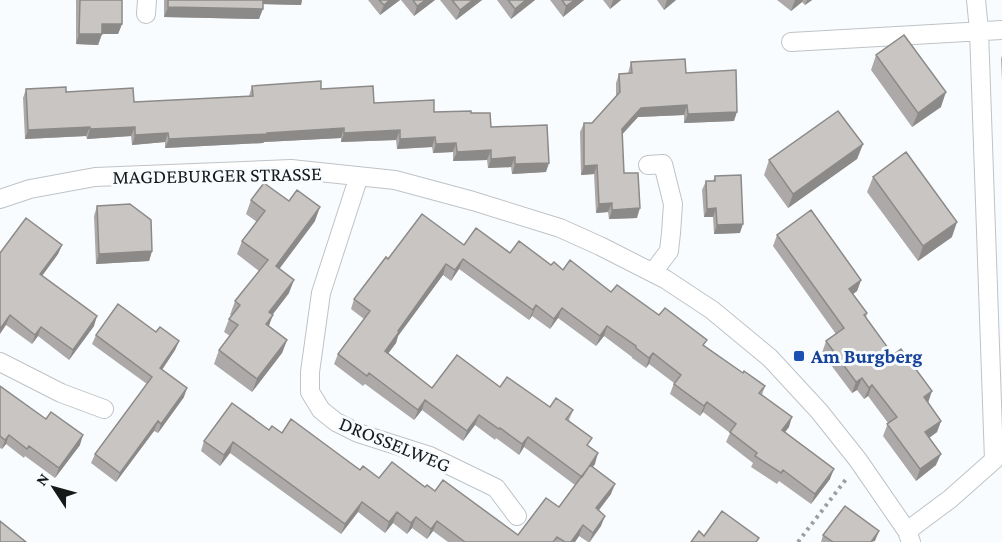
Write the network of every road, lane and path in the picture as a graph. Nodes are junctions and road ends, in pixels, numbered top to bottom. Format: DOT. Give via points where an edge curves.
graph roads {
  1 [pos="976,0"];
  2 [pos="979,30"];
  3 [pos="1002,30"];
  4 [pos="791,42"];
  5 [pos="648,165"];
  6 [pos="359,176"];
  7 [pos="0,199"];
  8 [pos="653,272"];
  9 [pos="0,362"];
  10 [pos="104,410"];
  11 [pos="858,459"];
  12 [pos="517,516"];
  13 [pos="909,536"];
  14 [pos="798,542"];
  1 -- 2 [label="street"];
  2 -- 3 [label="street"];
  2 -- 4 [label="street"];
  2 -- 13 [label="street" via="994,460"];
  5 -- 8 [label="street" via="663,164 673,204 669,251"];
  6 -- 7 [label="street, MAGDEBURGER STRASSE" via="291,170 95,177"];
  6 -- 8 [label="street, MAGDEBURGER STRASSE" via="395,180 560,228"];
  6 -- 12 [label="street, DROSSELWEG" via="321,293 310,392 321,410 336,422 430,456 496,489"];
  8 -- 11 [label="street, MAGDEBURGER STRASSE" via="712,310 770,358"];
  9 -- 10 [label="street"];
  11 -- 13 [label="street, MAGDEBURGER STRASSE"];
  11 -- 14 [label="path"];
}
